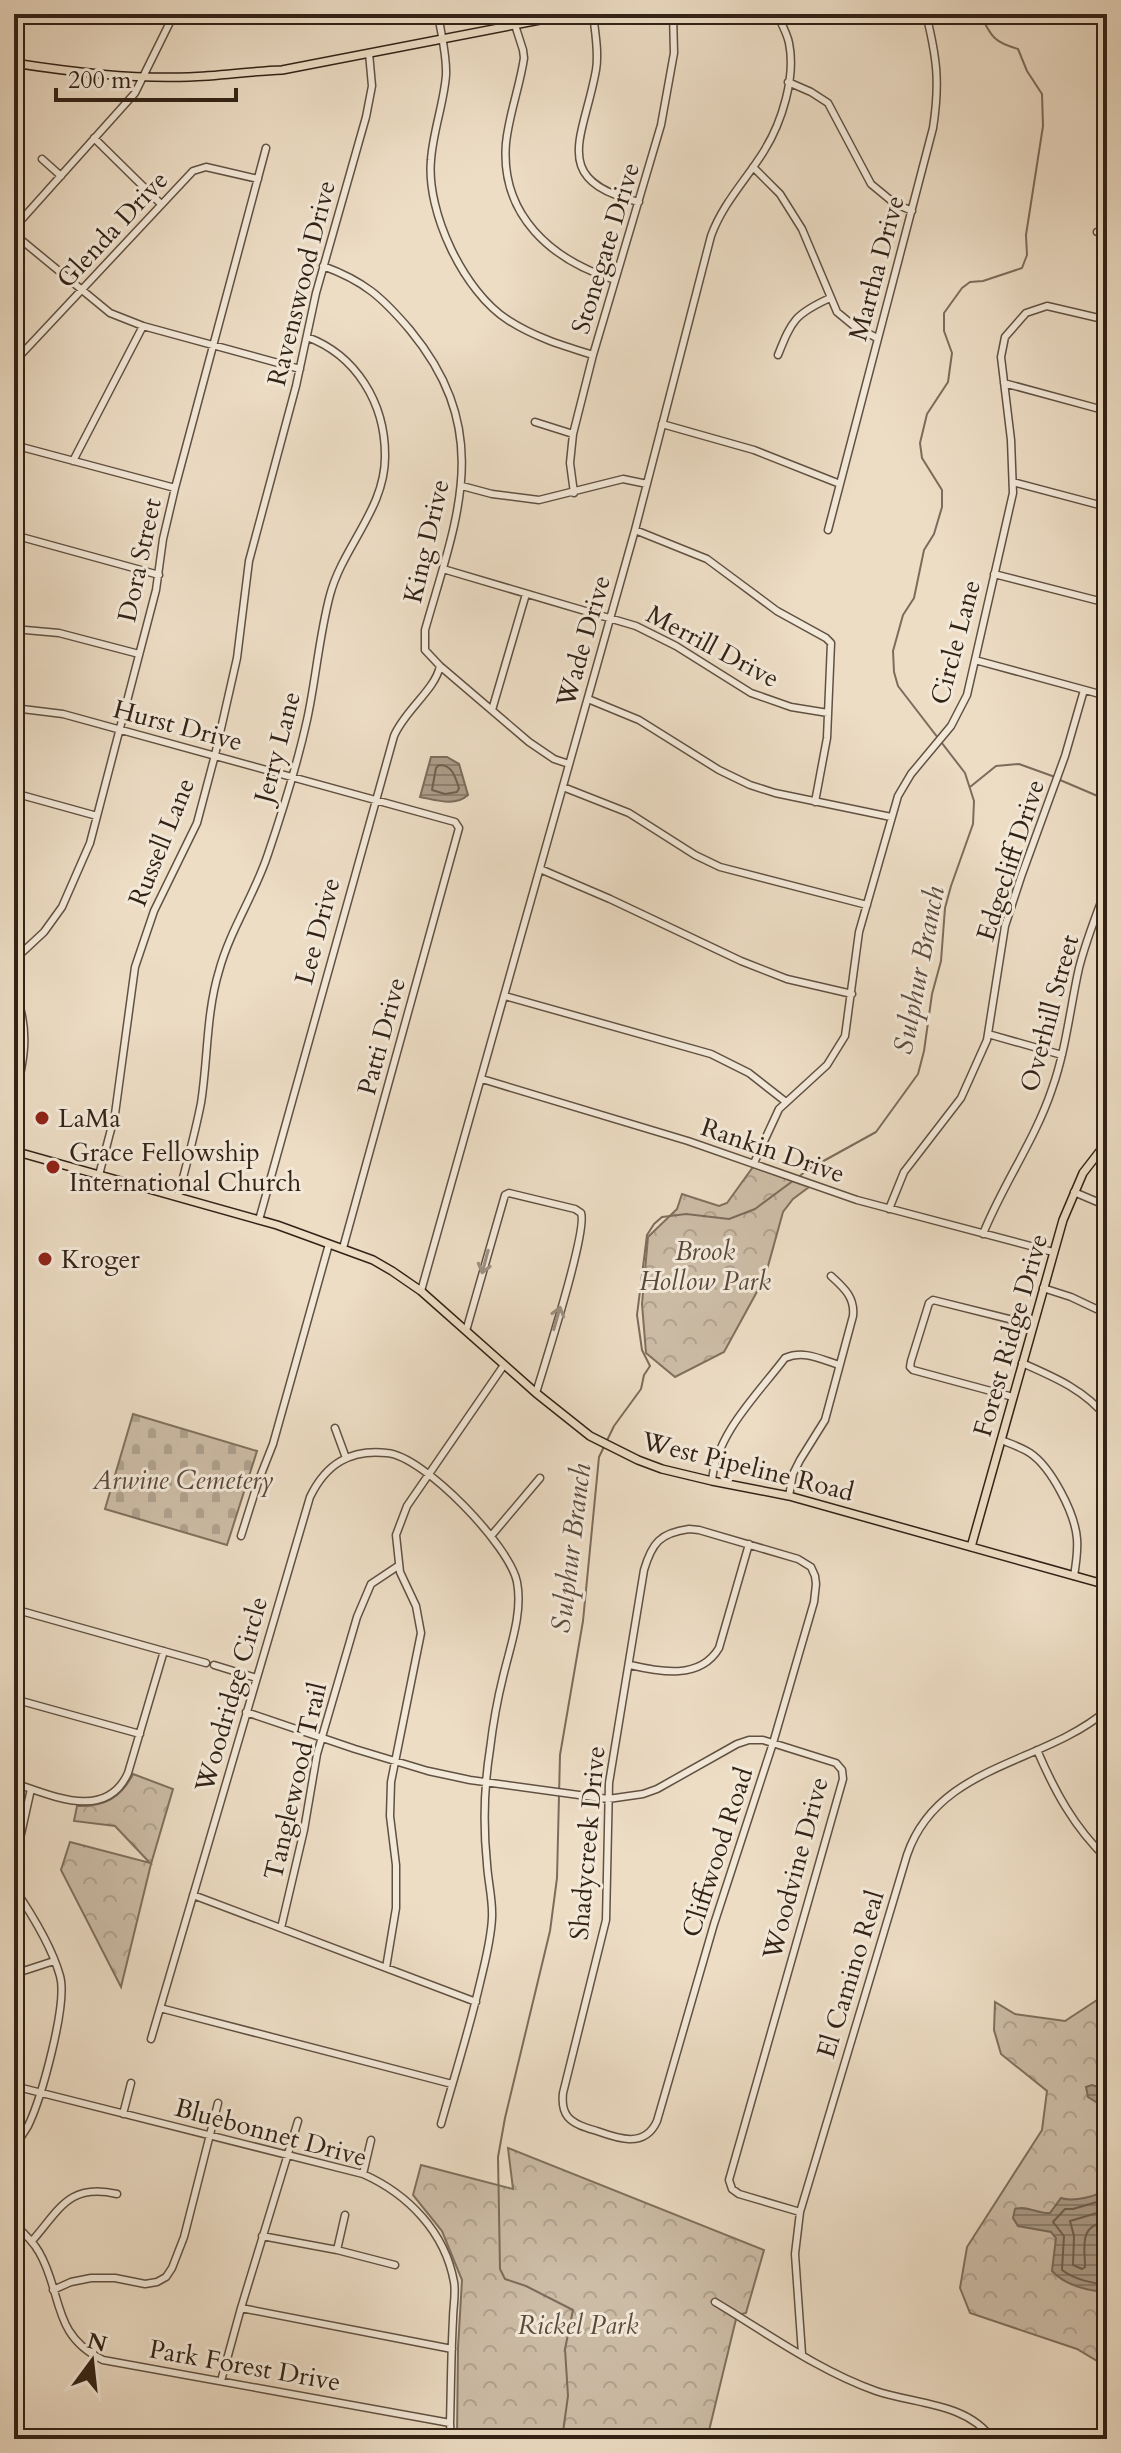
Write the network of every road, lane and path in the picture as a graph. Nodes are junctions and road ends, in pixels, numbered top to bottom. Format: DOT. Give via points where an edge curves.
graph roads {
  1 [pos="174,14"];
  2 [pos="438,14"];
  3 [pos="571,14"];
  4 [pos="593,14"];
  5 [pos="673,14"];
  6 [pos="777,14"];
  7 [pos="926,14"];
  8 [pos="515,25"];
  9 [pos="442,39"];
  10 [pos="369,53"];
  11 [pos="14,63"];
  12 [pos="145,76"];
  13 [pos="788,82"];
  14 [pos="94,138"];
  15 [pos="266,148"];
  16 [pos="42,159"];
  17 [pos="753,167"];
  18 [pos="61,176"];
  19 [pos="258,179"];
  20 [pos="639,202"];
  21 [pos="161,204"];
  22 [pos="912,211"];
  23 [pos="14,228"];
  24 [pos="1097,232"];
  25 [pos="14,234"];
  26 [pos="1107,235"];
  27 [pos="323,266"];
  28 [pos="615,280"];
  29 [pos="81,291"];
  30 [pos="830,298"];
  31 [pos="1107,307"];
  32 [pos="1105,320"];
  33 [pos="143,326"];
  34 [pos="307,337"];
  35 [pos="877,338"];
  36 [pos="213,345"];
  37 [pos="593,355"];
  38 [pos="778,355"];
  39 [pos="14,362"];
  40 [pos="300,369"];
  41 [pos="1004,383"];
  42 [pos="1107,411"];
  43 [pos="535,422"];
  44 [pos="662,424"];
  45 [pos="573,434"];
  46 [pos="14,445"];
  47 [pos="73,461"];
  48 [pos="1013,482"];
  49 [pos="647,484"];
  50 [pos="840,484"];
  51 [pos="462,486"];
  52 [pos="175,488"];
  53 [pos="574,493"];
  54 [pos="1107,507"];
  55 [pos="258,523"];
  56 [pos="635,530"];
  57 [pos="828,530"];
  58 [pos="14,535"];
  59 [pos="443,569"];
  60 [pos="994,574"];
  61 [pos="159,575"];
  62 [pos="526,594"];
  63 [pos="1107,603"];
  64 [pos="610,618"];
  65 [pos="14,629"];
  66 [pos="139,654"];
  67 [pos="975,660"];
  68 [pos="440,666"];
  69 [pos="1084,690"];
  70 [pos="1107,696"];
  71 [pos="588,699"];
  72 [pos="14,708"];
  73 [pos="492,710"];
  74 [pos="828,713"];
  75 [pos="119,729"];
  76 [pos="215,755"];
  77 [pos="569,764"];
  78 [pos="292,777"];
  79 [pos="563,787"];
  80 [pos="14,793"];
  81 [pos="375,799"];
  82 [pos="815,802"];
  83 [pos="97,816"];
  84 [pos="891,817"];
  85 [pos="459,835"];
  86 [pos="540,869"];
  87 [pos="1107,886"];
  88 [pos="867,905"];
  89 [pos="14,960"];
  90 [pos="14,992"];
  91 [pos="852,994"];
  92 [pos="505,996"];
  93 [pos="988,1034"];
  94 [pos="1062,1055"];
  95 [pos="482,1079"];
  96 [pos="14,1100"];
  97 [pos="786,1102"];
  98 [pos="1107,1142"];
  99 [pos="14,1151"];
  100 [pos="754,1163"];
  101 [pos="99,1175"];
  102 [pos="1074,1192"];
  103 [pos="178,1197"];
  104 [pos="1107,1206"];
  105 [pos="889,1209"];
  106 [pos="259,1220"];
  107 [pos="983,1234"];
  108 [pos="329,1244"];
  109 [pos="343,1248"];
  110 [pos="1053,1252"];
  111 [pos="831,1276"];
  112 [pos="1043,1288"];
  113 [pos="421,1291"];
  114 [pos="1107,1314"];
  115 [pos="1033,1325"];
  116 [pos="466,1331"];
  117 [pos="1022,1363"];
  118 [pos="504,1365"];
  119 [pos="839,1365"];
  120 [pos="536,1393"];
  121 [pos="1013,1397"];
  122 [pos="1107,1418"];
  123 [pos="335,1428"];
  124 [pos="1001,1440"];
  125 [pos="346,1458"];
  126 [pos="428,1474"];
  127 [pos="540,1478"];
  128 [pos="712,1481"];
  129 [pos="789,1496"];
  130 [pos="241,1536"];
  131 [pos="491,1536"];
  132 [pos="749,1544"];
  133 [pos="971,1547"];
  134 [pos="398,1566"];
  135 [pos="1074,1576"];
  136 [pos="1107,1585"];
  137 [pos="14,1609"];
  138 [pos="164,1651"];
  139 [pos="206,1663"];
  140 [pos="214,1665"];
  141 [pos="630,1665"];
  142 [pos="256,1678"];
  143 [pos="14,1699"];
  144 [pos="1107,1710"];
  145 [pos="246,1712"];
  146 [pos="140,1734"];
  147 [pos="322,1737"];
  148 [pos="773,1743"];
  149 [pos="1037,1750"];
  150 [pos="395,1761"];
  151 [pos="14,1783"];
  152 [pos="486,1783"];
  153 [pos="31,1789"];
  154 [pos="608,1799"];
  155 [pos="14,1850"];
  156 [pos="1107,1859"];
  157 [pos="14,1888"];
  158 [pos="193,1895"];
  159 [pos="281,1928"];
  160 [pos="54,1961"];
  161 [pos="386,1968"];
  162 [pos="14,1974"];
  163 [pos="476,2002"];
  164 [pos="160,2008"];
  165 [pos="151,2039"];
  166 [pos="131,2083"];
  167 [pos="452,2084"];
  168 [pos="14,2086"];
  169 [pos="40,2093"];
  170 [pos="218,2103"];
  171 [pos="123,2114"];
  172 [pos="298,2121"];
  173 [pos="441,2124"];
  174 [pos="209,2136"];
  175 [pos="645,2136"];
  176 [pos="371,2140"];
  177 [pos="14,2146"];
  178 [pos="287,2155"];
  179 [pos="363,2174"];
  180 [pos="117,2194"];
  181 [pos="800,2212"];
  182 [pos="345,2215"];
  183 [pos="14,2224"];
  184 [pos="262,2236"];
  185 [pos="32,2241"];
  186 [pos="337,2250"];
  187 [pos="395,2265"];
  188 [pos="53,2290"];
  189 [pos="715,2302"];
  190 [pos="241,2308"];
  191 [pos="452,2349"];
  192 [pos="802,2354"];
  193 [pos="221,2381"];
  194 [pos="450,2423"];
  195 [pos="451,2439"];
  196 [pos="992,2439"];
  1 -- 12 [label="street"];
  2 -- 9 [label="street"];
  3 -- 8 [label="main road"];
  4 -- 20 [label="street" via="596,68 578,160 600,189"];
  5 -- 20 [label="street, Stonegate Drive" via="667,96"];
  6 -- 13 [label="street, Wade Drive" via="789,43"];
  7 -- 22 [label="street, Martha Drive" via="938,93"];
  8 -- 9 [label="main road"];
  8 -- 28 [label="street" via="524,58 506,145 516,203 544,243 575,264"];
  9 -- 10 [label="main road"];
  9 -- 37 [label="street" via="445,79 430,171 438,220 449,246 480,295 500,315 551,342"];
  10 -- 12 [label="main road" via="282,70"];
  10 -- 27 [label="street, Ravenswood Drive" via="368,108"];
  11 -- 12 [label="main road"];
  12 -- 14 [label="street"];
  13 -- 17 [label="street, Wade Drive" via="775,130"];
  13 -- 22 [label="street" via="828,103 871,184"];
  14 -- 18 [label="street"];
  14 -- 21 [label="street"];
  15 -- 19 [label="street, Dora Street"];
  16 -- 18 [label="street"];
  17 -- 30 [label="street" via="780,194 802,229"];
  17 -- 44 [label="street, Wade Drive" via="711,236"];
  18 -- 23 [label="street"];
  19 -- 21 [label="street, Glenda Drive" via="199,167"];
  19 -- 36 [label="street, Dora Street"];
  20 -- 28 [label="street, Stonegate Drive"];
  21 -- 29 [label="street, Glenda Drive"];
  22 -- 35 [label="street, Martha Drive"];
  24 -- 26 [label="street"];
  25 -- 29 [label="street"];
  27 -- 34 [label="street, Ravenswood Drive"];
  27 -- 51 [label="street, King Drive" via="373,291 428,354 460,431"];
  28 -- 37 [label="street, Stonegate Drive"];
  29 -- 33 [label="street" via="110,313"];
  29 -- 39 [label="street, Glenda Drive"];
  30 -- 35 [label="street" via="841,316"];
  30 -- 38 [label="street" via="791,323"];
  31 -- 32 [label="street"];
  32 -- 41 [label="street, Circle Lane" via="1047,306 1026,313 1002,343"];
  33 -- 36 [label="street"];
  33 -- 47 [label="street"];
  34 -- 40 [label="street, Ravenswood Drive"];
  34 -- 78 [label="street, Jerry Lane" via="339,353 356,371 380,418 385,458 375,501 332,588"];
  35 -- 50 [label="street, Martha Drive"];
  36 -- 40 [label="street"];
  36 -- 52 [label="street, Dora Street"];
  37 -- 45 [label="street, Stonegate Drive"];
  40 -- 55 [label="street, Ravenswood Drive"];
  41 -- 42 [label="street"];
  41 -- 48 [label="street, Circle Lane"];
  43 -- 45 [label="street"];
  44 -- 49 [label="street, Wade Drive"];
  44 -- 50 [label="street" via="765,453"];
  45 -- 53 [label="street, Stonegate Drive"];
  46 -- 47 [label="street"];
  47 -- 52 [label="street"];
  48 -- 54 [label="street"];
  48 -- 60 [label="street, Circle Lane"];
  49 -- 53 [label="street" via="623,479"];
  49 -- 56 [label="street, Wade Drive"];
  50 -- 57 [label="street, Martha Drive"];
  51 -- 53 [label="street" via="522,499"];
  51 -- 59 [label="street, King Drive"];
  52 -- 61 [label="street, Dora Street"];
  55 -- 76 [label="street, Russell Lane"];
  56 -- 64 [label="street, Wade Drive"];
  56 -- 74 [label="street" via="707,559 829,642"];
  58 -- 61 [label="street"];
  59 -- 62 [label="street, Merrill Drive"];
  59 -- 68 [label="street, King Drive" via="424,644"];
  60 -- 63 [label="street"];
  60 -- 67 [label="street, Circle Lane"];
  61 -- 66 [label="street, Dora Street"];
  62 -- 64 [label="street, Merrill Drive"];
  62 -- 73 [label="street"];
  64 -- 71 [label="street, Wade Drive"];
  64 -- 74 [label="street, Merrill Drive" via="676,646 751,693"];
  65 -- 66 [label="street" via="59,633"];
  66 -- 75 [label="street, Dora Street"];
  67 -- 69 [label="street"];
  67 -- 84 [label="street, Circle Lane" via="962,707 904,785"];
  68 -- 73 [label="street, King Drive"];
  68 -- 81 [label="street, Lee Drive" via="398,725"];
  69 -- 70 [label="street"];
  69 -- 93 [label="street, Edgecliff Drive" via="1005,926"];
  71 -- 77 [label="street, Wade Drive"];
  71 -- 82 [label="street" via="639,720 741,782"];
  72 -- 75 [label="street, Hurst Drive"];
  73 -- 77 [label="street, King Drive" via="541,752"];
  74 -- 82 [label="street"];
  75 -- 76 [label="street, Hurst Drive"];
  75 -- 83 [label="street, Dora Street"];
  76 -- 78 [label="street, Hurst Drive"];
  76 -- 101 [label="street, Russell Lane" via="197,823 154,911 135,967 115,1114"];
  77 -- 79 [label="street, Wade Drive"];
  78 -- 81 [label="street, Hurst Drive"];
  78 -- 103 [label="street, Jerry Lane" via="264,865 219,970 200,1103"];
  79 -- 86 [label="street, Wade Drive"];
  79 -- 88 [label="street" via="629,813 720,867"];
  80 -- 83 [label="street"];
  81 -- 85 [label="street, Hurst Drive" via="455,822"];
  81 -- 106 [label="street, Lee Drive"];
  82 -- 84 [label="street"];
  83 -- 89 [label="street, Dora Street" via="62,907"];
  84 -- 88 [label="street, Circle Lane"];
  85 -- 109 [label="street, Patti Drive"];
  86 -- 91 [label="street" via="775,974"];
  86 -- 92 [label="street, Wade Drive"];
  87 -- 94 [label="street, Overhill Street" via="1080,968"];
  88 -- 91 [label="street, Circle Lane"];
  90 -- 96 [label="street" via="25,1044"];
  91 -- 97 [label="street, Circle Lane" via="840,1046"];
  92 -- 95 [label="street, Wade Drive"];
  92 -- 97 [label="street" via="711,1054 749,1073"];
  93 -- 94 [label="street"];
  93 -- 105 [label="street, Edgecliff Drive" via="961,1098 904,1172"];
  94 -- 107 [label="street, Overhill Street" via="1032,1137"];
  95 -- 100 [label="street, Rankin Drive"];
  95 -- 113 [label="street, Wade Drive"];
  97 -- 100 [label="street, Circle Lane"];
  98 -- 102 [label="main road, Forest Ridge Drive"];
  99 -- 101 [label="main road, West Pipeline Road"];
  100 -- 105 [label="street, Rankin Drive"];
  101 -- 103 [label="main road, West Pipeline Road"];
  102 -- 104 [label="street"];
  102 -- 110 [label="main road, Forest Ridge Drive"];
  103 -- 106 [label="main road, West Pipeline Road"];
  105 -- 107 [label="street, Rankin Drive"];
  106 -- 108 [label="main road, West Pipeline Road"];
  107 -- 110 [label="street, Rankin Drive"];
  108 -- 109 [label="main road, West Pipeline Road"];
  108 -- 130 [label="street" via="273,1444"];
  109 -- 113 [label="main road, West Pipeline Road" via="383,1265"];
  110 -- 112 [label="main road, Forest Ridge Drive"];
  111 -- 119 [label="street" via="854,1308"];
  112 -- 114 [label="street"];
  112 -- 115 [label="main road, Forest Ridge Drive"];
  113 -- 116 [label="main road, West Pipeline Road"];
  115 -- 117 [label="main road, Forest Ridge Drive"];
  115 -- 121 [label="street" via="933,1300 911,1361 913,1370"];
  116 -- 118 [label="main road, West Pipeline Road"];
  120 -- 116 [label="street, one-way" via="575,1258 581,1213 505,1195"];
  117 -- 121 [label="main road, Forest Ridge Drive"];
  117 -- 122 [label="street" via="1067,1383"];
  118 -- 120 [label="main road, West Pipeline Road"];
  118 -- 126 [label="street"];
  119 -- 128 [label="street" via="803,1354 785,1358 724,1439"];
  119 -- 129 [label="street" via="825,1420 793,1474"];
  120 -- 128 [label="main road, West Pipeline Road" via="621,1453"];
  121 -- 124 [label="main road, Forest Ridge Drive"];
  123 -- 125 [label="street"];
  124 -- 133 [label="main road, Forest Ridge Drive"];
  124 -- 135 [label="street" via="1041,1462 1064,1501 1077,1539"];
  125 -- 126 [label="street" via="367,1452 394,1454"];
  125 -- 142 [label="street, Woodridge Circle" via="322,1475 310,1497"];
  126 -- 131 [label="street"];
  126 -- 134 [label="street" via="396,1535"];
  127 -- 131 [label="street"];
  128 -- 129 [label="main road, West Pipeline Road"];
  129 -- 133 [label="main road, West Pipeline Road"];
  131 -- 152 [label="street" via="512,1567 519,1602"];
  132 -- 141 [label="street" via="715,1655 685,1671"];
  132 -- 141 [label="street, Shadycreek Drive" via="689,1529 659,1540 644,1570"];
  132 -- 148 [label="street, Cliffwood Road" via="798,1559 811,1567 816,1584"];
  133 -- 135 [label="main road, West Pipeline Road"];
  134 -- 147 [label="street, Tanglewood Trail" via="371,1584 364,1597"];
  134 -- 150 [label="street" via="416,1606 421,1633"];
  135 -- 136 [label="main road, West Pipeline Road"];
  137 -- 138 [label="street"];
  138 -- 139 [label="street"];
  138 -- 146 [label="street"];
  140 -- 142 [label="street"];
  141 -- 154 [label="street, Shadycreek Drive"];
  142 -- 145 [label="street, Woodridge Circle"];
  143 -- 146 [label="street"];
  144 -- 149 [label="street, El Camino Real"];
  145 -- 147 [label="street, Woodvine Drive"];
  145 -- 158 [label="street, Woodridge Circle"];
  146 -- 153 [label="street" via="123,1784 107,1797 79,1801"];
  147 -- 150 [label="street, Woodvine Drive"];
  147 -- 159 [label="street, Tanglewood Trail"];
  148 -- 154 [label="street, Woodvine Drive" via="756,1739 737,1744 657,1789"];
  148 -- 175 [label="street, Cliffwood Road" via="657,2121"];
  148 -- 181 [label="street, Woodvine Drive" via="830,1760 840,1767 843,1779 729,2180 739,2194"];
  149 -- 156 [label="street" via="1066,1810"];
  149 -- 181 [label="street, El Camino Real" via="995,1768 944,1800 915,1834"];
  150 -- 152 [label="street, Woodvine Drive"];
  150 -- 161 [label="street" via="390,1804 396,1908"];
  151 -- 153 [label="street"];
  152 -- 154 [label="street, Woodvine Drive"];
  152 -- 163 [label="street" via="484,1833 492,1919"];
  153 -- 155 [label="street"];
  154 -- 175 [label="street, Shadycreek Drive" via="606,1920 562,2101 568,2117 584,2127 625,2140"];
  157 -- 160 [label="street"];
  158 -- 159 [label="street"];
  158 -- 164 [label="street, Woodridge Circle"];
  159 -- 161 [label="street"];
  160 -- 162 [label="street"];
  160 -- 169 [label="street" via="62,2005"];
  161 -- 163 [label="street"];
  163 -- 167 [label="street"];
  164 -- 165 [label="street, Woodridge Circle"];
  164 -- 167 [label="street"];
  166 -- 171 [label="street"];
  167 -- 173 [label="street"];
  168 -- 169 [label="street, Bluebonnet Drive"];
  169 -- 171 [label="street, Bluebonnet Drive"];
  169 -- 177 [label="street"];
  170 -- 174 [label="street"];
  171 -- 174 [label="street, Bluebonnet Drive"];
  172 -- 178 [label="street"];
  174 -- 178 [label="street, Bluebonnet Drive"];
  174 -- 188 [label="street" via="184,2237 166,2277 145,2284 91,2278"];
  176 -- 179 [label="street"];
  178 -- 179 [label="street, Bluebonnet Drive"];
  178 -- 184 [label="street"];
  179 -- 191 [label="street, Bluebonnet Drive" via="395,2191 420,2213 444,2251 455,2283"];
  180 -- 185 [label="street" via="95,2190 76,2195"];
  181 -- 192 [label="street, El Camino Real" via="795,2254"];
  182 -- 186 [label="street"];
  183 -- 185 [label="street, Park Forest Drive"];
  184 -- 186 [label="street"];
  184 -- 190 [label="street"];
  185 -- 188 [label="street, Park Forest Drive"];
  186 -- 187 [label="street"];
  188 -- 193 [label="street, Park Forest Drive" via="68,2332 93,2355"];
  189 -- 192 [label="street"];
  190 -- 191 [label="street"];
  190 -- 193 [label="street"];
  191 -- 194 [label="street, Bluebonnet Drive"];
  192 -- 196 [label="street" via="875,2391 962,2413"];
  193 -- 194 [label="street, Park Forest Drive"];
  194 -- 195 [label="street, Bluebonnet Drive"];
}
